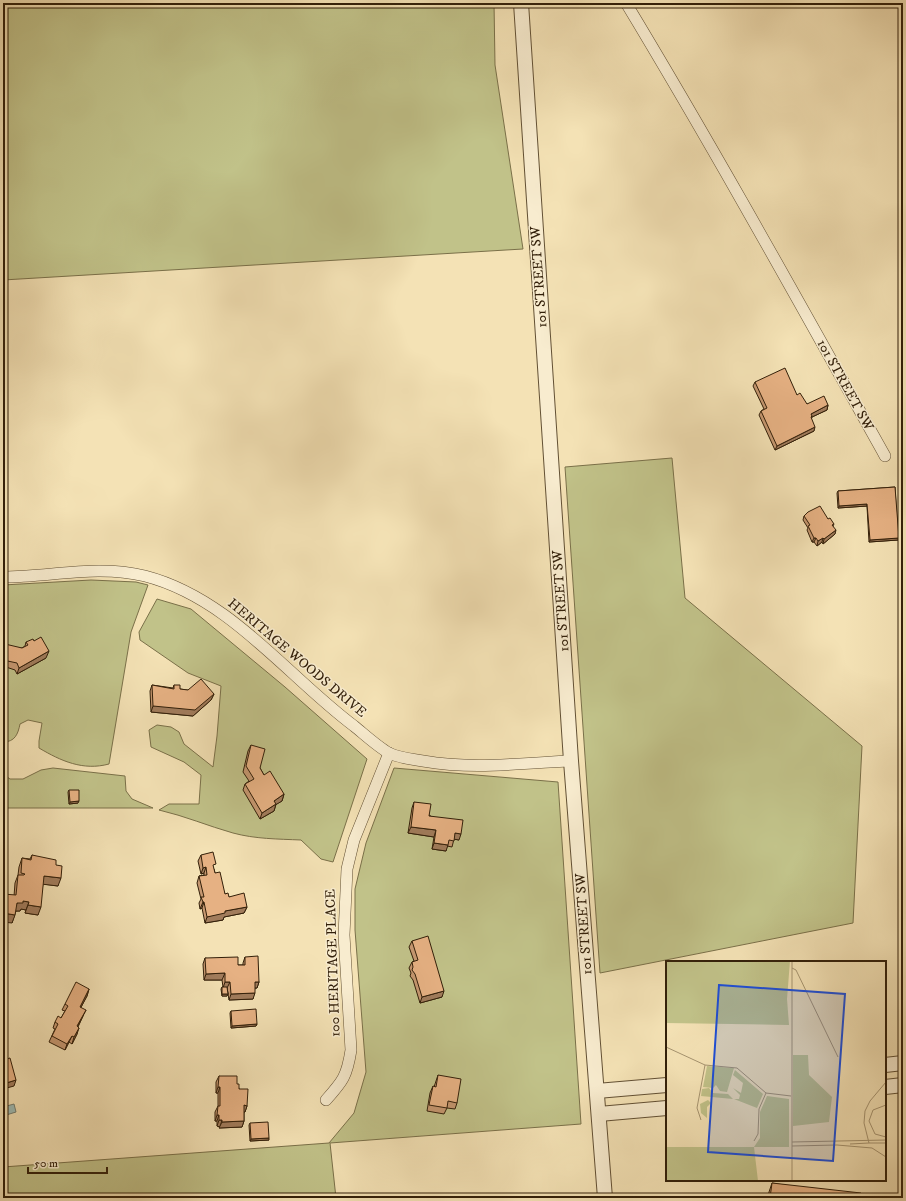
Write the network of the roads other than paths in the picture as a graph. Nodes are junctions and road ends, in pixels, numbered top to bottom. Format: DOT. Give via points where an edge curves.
graph roads {
  1 [pos="521,3"];
  2 [pos="626,3"];
  3 [pos="885,456"];
  4 [pos="3,577"];
  5 [pos="389,753"];
  6 [pos="571,760"];
  7 [pos="903,1063"];
  8 [pos="886,1065"];
  9 [pos="666,1085"];
  10 [pos="903,1085"];
  11 [pos="886,1087"];
  12 [pos="597,1091"];
  13 [pos="326,1100"];
  14 [pos="666,1108"];
  15 [pos="599,1114"];
  16 [pos="604,1198"];
  1 -- 6 [label="street, 101 STREET SW"];
  2 -- 3 [label="street, 101 STREET SW"];
  4 -- 5 [label="street, HERITAGE WOODS DRIVE" via="107,570 165,582 211,605 233,621 314,694"];
  5 -- 6 [label="street, HERITAGE WOODS DRIVE" via="413,760 467,766"];
  5 -- 13 [label="street, 100 HERITAGE PLACE" via="354,840 346,870 344,935 351,1050 342,1082"];
  6 -- 12 [label="street, 101 STREET SW"];
  7 -- 8 [label="street"];
  9 -- 12 [label="street"];
  10 -- 11 [label="street"];
  12 -- 15 [label="street, 101 STREET SW"];
  14 -- 15 [label="street"];
  15 -- 16 [label="street, 101 STREET SW"];
}
